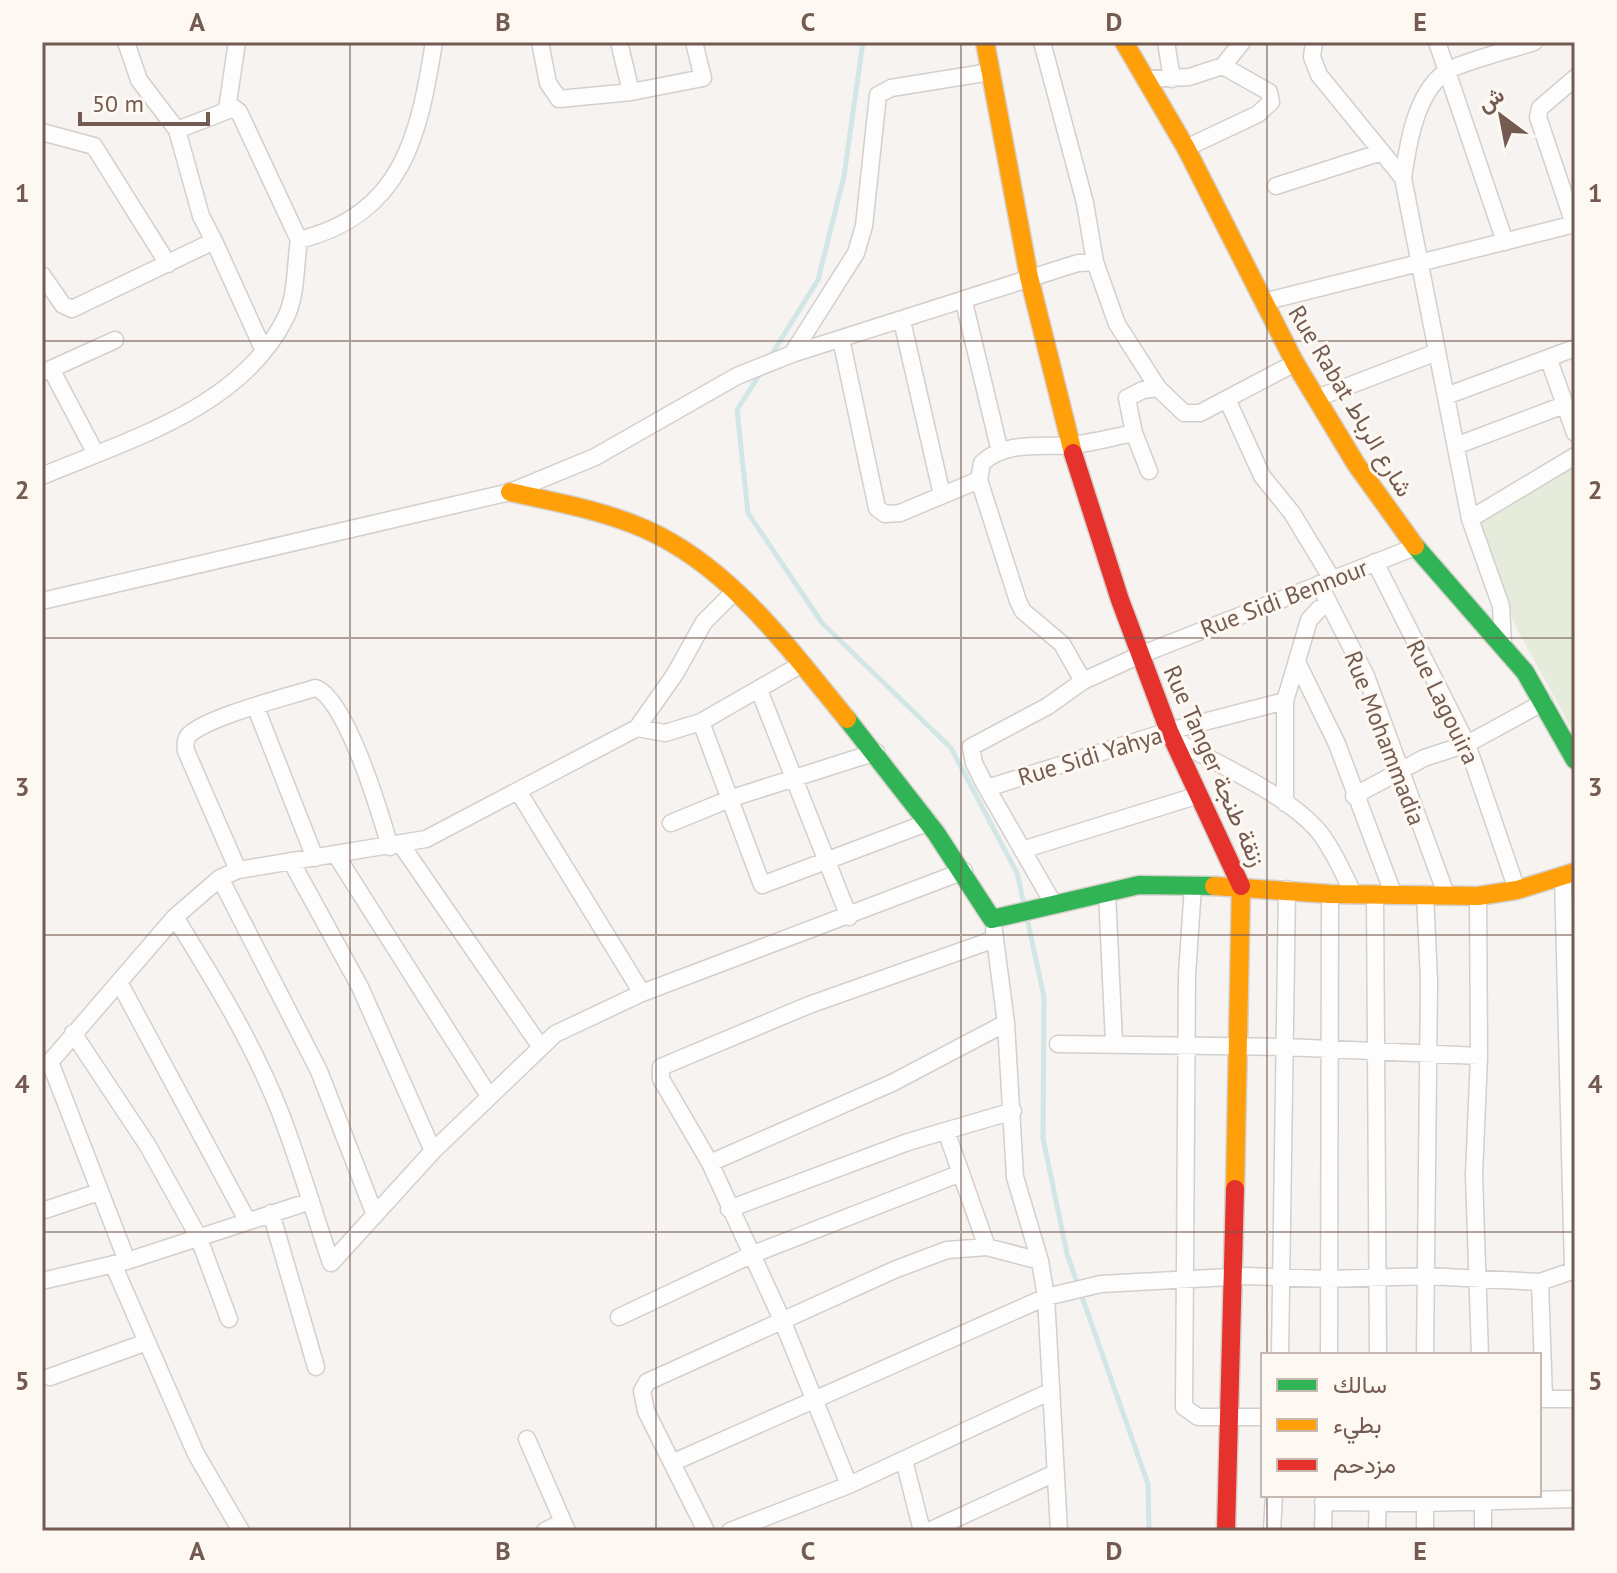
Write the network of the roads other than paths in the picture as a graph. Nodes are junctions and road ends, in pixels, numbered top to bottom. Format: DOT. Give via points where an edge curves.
graph roads {
  1 [pos="126,42"];
  2 [pos="237,42"];
  3 [pos="434,42"];
  4 [pos="540,42"];
  5 [pos="619,42"];
  6 [pos="694,42"];
  7 [pos="985,42"];
  8 [pos="1042,42"];
  9 [pos="1124,42"];
  10 [pos="1166,42"];
  11 [pos="1242,42"];
  12 [pos="1314,42"];
  13 [pos="1437,42"];
  14 [pos="1534,42"];
  15 [pos="1223,66"];
  16 [pos="990,72"];
  17 [pos="1446,72"];
  18 [pos="1575,78"];
  19 [pos="1145,79"];
  20 [pos="1172,79"];
  21 [pos="631,92"];
  22 [pos="227,109"];
  23 [pos="177,130"];
  24 [pos="42,132"];
  25 [pos="1186,148"];
  26 [pos="1382,152"];
  27 [pos="1403,178"];
  28 [pos="1276,186"];
  29 [pos="1575,224"];
  30 [pos="299,240"];
  31 [pos="214,241"];
  32 [pos="1505,242"];
  33 [pos="1095,262"];
  34 [pos="168,264"];
  35 [pos="1418,266"];
  36 [pos="42,275"];
  37 [pos="1029,277"];
  38 [pos="964,302"];
  39 [pos="1263,302"];
  40 [pos="902,321"];
  41 [pos="841,339"];
  42 [pos="115,340"];
  43 [pos="1575,348"];
  44 [pos="264,351"];
  45 [pos="1437,352"];
  46 [pos="788,356"];
  47 [pos="1549,360"];
  48 [pos="1295,363"];
  49 [pos="46,371"];
  50 [pos="1158,388"];
  51 [pos="1446,396"];
  52 [pos="1317,398"];
  53 [pos="1227,399"];
  54 [pos="1564,405"];
  55 [pos="1134,433"];
  56 [pos="1575,433"];
  57 [pos="1071,445"];
  58 [pos="1458,445"];
  59 [pos="1000,452"];
  60 [pos="96,454"];
  61 [pos="1575,456"];
  62 [pos="1149,471"];
  63 [pos="42,476"];
  64 [pos="979,480"];
  65 [pos="510,492"];
  66 [pos="942,495"];
  67 [pos="1470,519"];
  68 [pos="1415,547"];
  69 [pos="1375,562"];
  70 [pos="1325,582"];
  71 [pos="735,591"];
  72 [pos="42,601"];
  73 [pos="1329,605"];
  74 [pos="1503,644"];
  75 [pos="1140,655"];
  76 [pos="802,664"];
  77 [pos="1298,664"];
  78 [pos="1083,681"];
  79 [pos="759,690"];
  80 [pos="1285,701"];
  81 [pos="1544,702"];
  82 [pos="256,708"];
  83 [pos="701,722"];
  84 [pos="637,728"];
  85 [pos="1171,735"];
  86 [pos="1467,744"];
  87 [pos="876,752"];
  88 [pos="1575,760"];
  89 [pos="1399,772"];
  90 [pos="794,780"];
  91 [pos="987,788"];
  92 [pos="518,791"];
  93 [pos="1199,795"];
  94 [pos="1354,796"];
  95 [pos="732,798"];
  96 [pos="1285,803"];
  97 [pos="929,822"];
  98 [pos="671,823"];
  99 [pos="396,847"];
  100 [pos="1022,850"];
  101 [pos="336,855"];
  102 [pos="315,858"];
  103 [pos="291,861"];
  104 [pos="826,861"];
  105 [pos="238,870"];
  106 [pos="964,871"];
  107 [pos="1569,875"];
  108 [pos="220,878"];
  109 [pos="1193,886"];
  110 [pos="1242,889"];
  111 [pos="1287,889"];
  112 [pos="1517,890"];
  113 [pos="1107,892"];
  114 [pos="1353,893"];
  115 [pos="1330,894"];
  116 [pos="1384,894"];
  117 [pos="1425,894"];
  118 [pos="1446,894"];
  119 [pos="1478,896"];
  120 [pos="1047,905"];
  121 [pos="175,917"];
  122 [pos="849,917"];
  123 [pos="998,918"];
  124 [pos="995,939"];
  125 [pos="119,982"];
  126 [pos="642,993"];
  127 [pos="1006,1023"];
  128 [pos="73,1033"];
  129 [pos="1114,1043"];
  130 [pos="1058,1044"];
  131 [pos="1187,1045"];
  132 [pos="1237,1045"];
  133 [pos="540,1046"];
  134 [pos="1286,1047"];
  135 [pos="1328,1049"];
  136 [pos="1375,1051"];
  137 [pos="1427,1056"];
  138 [pos="1479,1056"];
  139 [pos="489,1096"];
  140 [pos="1013,1111"];
  141 [pos="946,1131"];
  142 [pos="433,1151"];
  143 [pos="710,1163"];
  144 [pos="961,1173"];
  145 [pos="99,1192"];
  146 [pos="311,1201"];
  147 [pos="729,1209"];
  148 [pos="42,1211"];
  149 [pos="271,1213"];
  150 [pos="375,1215"];
  151 [pos="247,1220"];
  152 [pos="198,1236"];
  153 [pos="987,1247"];
  154 [pos="751,1255"];
  155 [pos="1040,1261"];
  156 [pos="120,1263"];
  157 [pos="1574,1270"];
  158 [pos="1233,1276"];
  159 [pos="1377,1276"];
  160 [pos="1428,1276"];
  161 [pos="1280,1278"];
  162 [pos="1184,1279"];
  163 [pos="1328,1279"];
  164 [pos="1476,1279"];
  165 [pos="42,1281"];
  166 [pos="1540,1282"];
  167 [pos="1046,1297"];
  168 [pos="619,1317"];
  169 [pos="229,1319"];
  170 [pos="782,1320"];
  171 [pos="144,1343"];
  172 [pos="1280,1353"];
  173 [pos="1329,1353"];
  174 [pos="1378,1353"];
  175 [pos="1425,1353"];
  176 [pos="1480,1353"];
  177 [pos="316,1367"];
  178 [pos="50,1377"];
  179 [pos="1049,1392"];
  180 [pos="1542,1399"];
  181 [pos="1575,1399"];
  182 [pos="815,1400"];
  183 [pos="1261,1417"];
  184 [pos="1229,1418"];
  185 [pos="527,1439"];
  186 [pos="904,1460"];
  187 [pos="674,1462"];
  188 [pos="1053,1474"];
  189 [pos="849,1485"];
  190 [pos="1274,1497"];
  191 [pos="1324,1498"];
  192 [pos="1483,1498"];
  193 [pos="1378,1499"];
  194 [pos="1425,1499"];
  195 [pos="1575,1499"];
  196 [pos="565,1527"];
  197 [pos="241,1531"];
  198 [pos="545,1531"];
  199 [pos="706,1531"];
  200 [pos="730,1531"];
  201 [pos="922,1531"];
  202 [pos="929,1531"];
  203 [pos="1059,1531"];
  204 [pos="1226,1531"];
  205 [pos="1272,1531"];
  206 [pos="1323,1531"];
  207 [pos="1377,1531"];
  208 [pos="1425,1531"];
  209 [pos="1483,1531"];
  1 -- 23 [label="street" via="139,80"];
  2 -- 22 [label="street"];
  3 -- 30 [label="street" via="410,148 389,188 356,217"];
  4 -- 21 [label="street" via="548,83 559,99"];
  5 -- 21 [label="street"];
  6 -- 21 [label="street" via="703,78"];
  7 -- 16 [label="street, Rue Tanger زنقة طنجة"];
  8 -- 33 [label="street" via="1085,203"];
  9 -- 19 [label="street, Rue Rabat شارع الرباط"];
  10 -- 20 [label="street"];
  11 -- 15 [label="street"];
  12 -- 26 [label="street" via="1312,57 1319,75"];
  13 -- 17 [label="street"];
  14 -- 17 [label="street"];
  15 -- 20 [label="street"];
  15 -- 25 [label="street" via="1269,92 1271,102 1258,114"];
  16 -- 37 [label="street, Rue Tanger زنقة طنجة"];
  16 -- 46 [label="street" via="891,88 878,95 864,226 856,253"];
  17 -- 27 [label="street" via="1421,108"];
  17 -- 32 [label="street"];
  18 -- 29 [label="street" via="1540,108 1538,117"];
  19 -- 20 [label="street"];
  19 -- 25 [label="street, Rue Rabat شارع الرباط"];
  22 -- 23 [label="street"];
  22 -- 30 [label="street" via="239,112"];
  23 -- 31 [label="street" via="201,216"];
  24 -- 34 [label="street" via="82,140 104,156"];
  25 -- 39 [label="street, Rue Rabat شارع الرباط"];
  26 -- 27 [label="street"];
  26 -- 28 [label="street"];
  27 -- 35 [label="street"];
  29 -- 32 [label="street"];
  30 -- 44 [label="street" via="287,317"];
  31 -- 34 [label="street"];
  31 -- 44 [label="street"];
  32 -- 35 [label="street"];
  33 -- 37 [label="street"];
  33 -- 50 [label="street" via="1117,324"];
  34 -- 36 [label="street" via="72,309 63,305"];
  35 -- 39 [label="street"];
  35 -- 45 [label="street"];
  37 -- 38 [label="street"];
  37 -- 57 [label="street, Rue Tanger زنقة طنجة"];
  38 -- 40 [label="street"];
  38 -- 59 [label="street"];
  39 -- 48 [label="street, Rue Rabat شارع الرباط"];
  40 -- 41 [label="street"];
  40 -- 66 [label="street"];
  41 -- 46 [label="street"];
  41 -- 66 [label="street" via="877,508 885,514 900,513"];
  42 -- 49 [label="street"];
  43 -- 47 [label="street"];
  44 -- 60 [label="street" via="223,390"];
  45 -- 51 [label="street"];
  45 -- 52 [label="street"];
  46 -- 65 [label="street" via="737,376 595,457"];
  47 -- 51 [label="street"];
  47 -- 54 [label="street"];
  48 -- 52 [label="street, Rue Rabat شارع الرباط"];
  48 -- 53 [label="street"];
  49 -- 60 [label="street"];
  50 -- 53 [label="street" via="1184,413 1200,413"];
  50 -- 55 [label="street" via="1127,398"];
  51 -- 58 [label="street"];
  52 -- 68 [label="street, Rue Rabat شارع الرباط"];
  53 -- 70 [label="street, Rue Mohammadia" via="1262,476 1292,513"];
  54 -- 56 [label="street"];
  54 -- 58 [label="street"];
  55 -- 57 [label="street"];
  55 -- 62 [label="street"];
  57 -- 59 [label="street"];
  57 -- 75 [label="street, Rue Tanger زنقة طنجة"];
  58 -- 67 [label="street"];
  59 -- 64 [label="street" via="982,463"];
  60 -- 63 [label="street"];
  61 -- 67 [label="street"];
  64 -- 66 [label="street"];
  64 -- 78 [label="street" via="1023,611 1062,644"];
  65 -- 71 [label="street" via="633,524 701,563"];
  65 -- 72 [label="street"];
  67 -- 74 [label="street" via="1501,606"];
  68 -- 69 [label="street, Rue Sidi Bennour"];
  68 -- 74 [label="street, Rue Rabat شارع الرباط"];
  69 -- 70 [label="street, Rue Sidi Bennour"];
  69 -- 86 [label="street, Rue Lagouira"];
  70 -- 73 [label="street, Rue Mohammadia"];
  70 -- 75 [label="street, Rue Sidi Bennour"];
  71 -- 76 [label="street"];
  71 -- 84 [label="street" via="704,622"];
  73 -- 77 [label="street" via="1312,614"];
  73 -- 89 [label="street, Rue Mohammadia" via="1366,676"];
  74 -- 81 [label="street, Rue Rabat شارع الرباط"];
  75 -- 78 [label="street, Rue Sidi Bennour"];
  75 -- 85 [label="street, Rue Tanger زنقة طنجة"];
  76 -- 79 [label="street"];
  76 -- 87 [label="street"];
  77 -- 80 [label="street"];
  77 -- 94 [label="street" via="1337,744"];
  78 -- 91 [label="street, Rue Sidi Bennour" via="971,747"];
  79 -- 83 [label="street"];
  79 -- 90 [label="street"];
  80 -- 85 [label="street, Rue Sidi Yahya"];
  80 -- 96 [label="street"];
  81 -- 86 [label="street"];
  81 -- 88 [label="street, Rue Rabat شارع الرباط"];
  82 -- 99 [label="street" via="315,688 328,695 353,740"];
  82 -- 102 [label="street"];
  82 -- 105 [label="street" via="208,724 185,742"];
  83 -- 84 [label="street" via="665,733"];
  83 -- 95 [label="street"];
  84 -- 92 [label="street"];
  85 -- 91 [label="street, Rue Sidi Yahya"];
  85 -- 93 [label="street, Rue Tanger زنقة طنجة"];
  85 -- 96 [label="street"];
  86 -- 89 [label="street"];
  86 -- 112 [label="street, Rue Lagouira"];
  87 -- 90 [label="street"];
  87 -- 97 [label="street"];
  89 -- 94 [label="street"];
  89 -- 118 [label="street, Rue Mohammadia"];
  90 -- 95 [label="street"];
  90 -- 104 [label="street"];
  91 -- 100 [label="street, Rue Sidi Bennour"];
  92 -- 99 [label="street" via="426,839"];
  92 -- 126 [label="street"];
  93 -- 100 [label="street"];
  93 -- 110 [label="street, Rue Tanger زنقة طنجة"];
  94 -- 116 [label="street"];
  95 -- 98 [label="street"];
  95 -- 104 [label="street" via="762,885"];
  96 -- 114 [label="street" via="1320,833"];
  97 -- 104 [label="street"];
  97 -- 106 [label="street"];
  99 -- 101 [label="street"];
  99 -- 133 [label="street"];
  100 -- 120 [label="street, Rue Sidi Bennour"];
  101 -- 102 [label="street"];
  101 -- 139 [label="street"];
  102 -- 103 [label="street"];
  103 -- 105 [label="street"];
  103 -- 142 [label="street" via="360,987"];
  104 -- 122 [label="street"];
  105 -- 108 [label="street"];
  106 -- 122 [label="street"];
  106 -- 123 [label="street"];
  107 -- 112 [label="street"];
  107 -- 157 [label="street"];
  108 -- 121 [label="street"];
  108 -- 150 [label="street" via="319,1071"];
  109 -- 110 [label="street"];
  109 -- 113 [label="street" via="1167,883"];
  109 -- 131 [label="street"];
  110 -- 111 [label="street"];
  110 -- 132 [label="street, Rue Tanger زنقة طنجة"];
  111 -- 115 [label="street"];
  111 -- 134 [label="street"];
  112 -- 119 [label="street"];
  113 -- 120 [label="street"];
  113 -- 129 [label="street"];
  114 -- 115 [label="street"];
  114 -- 116 [label="street"];
  115 -- 135 [label="street"];
  116 -- 117 [label="street"];
  116 -- 136 [label="street"];
  117 -- 118 [label="street"];
  117 -- 137 [label="street"];
  118 -- 119 [label="street"];
  119 -- 138 [label="street"];
  120 -- 123 [label="street"];
  121 -- 125 [label="street"];
  121 -- 146 [label="street" via="259,1065"];
  122 -- 126 [label="street"];
  123 -- 124 [label="street"];
  124 -- 127 [label="street"];
  124 -- 143 [label="street" via="666,1062 661,1079"];
  125 -- 128 [label="street"];
  125 -- 151 [label="street"];
  126 -- 133 [label="street" via="575,1023"];
  127 -- 140 [label="street"];
  127 -- 143 [label="street" via="892,1083"];
  128 -- 145 [label="street" via="50,1062"];
  128 -- 152 [label="street" via="148,1146"];
  129 -- 130 [label="street"];
  129 -- 131 [label="street"];
  131 -- 132 [label="street"];
  131 -- 162 [label="street"];
  132 -- 134 [label="street"];
  132 -- 158 [label="street, Rue Tanger زنقة طنجة"];
  133 -- 139 [label="street"];
  134 -- 135 [label="street"];
  134 -- 161 [label="street"];
  135 -- 136 [label="street"];
  135 -- 163 [label="street"];
  136 -- 137 [label="street"];
  136 -- 159 [label="street"];
  137 -- 138 [label="street"];
  137 -- 160 [label="street"];
  138 -- 164 [label="street"];
  139 -- 142 [label="street"];
  140 -- 141 [label="street"];
  140 -- 155 [label="street" via="1015,1177"];
  141 -- 144 [label="street"];
  141 -- 147 [label="street"];
  142 -- 150 [label="street"];
  143 -- 147 [label="street"];
  144 -- 153 [label="street"];
  144 -- 154 [label="street"];
  145 -- 148 [label="street"];
  145 -- 156 [label="street"];
  146 -- 149 [label="street"];
  146 -- 150 [label="street" via="331,1263"];
  147 -- 154 [label="street"];
  149 -- 151 [label="street"];
  149 -- 177 [label="street"];
  151 -- 152 [label="street"];
  152 -- 156 [label="street"];
  152 -- 169 [label="street"];
  153 -- 155 [label="street"];
  153 -- 170 [label="street" via="947,1250"];
  154 -- 168 [label="street"];
  154 -- 170 [label="street"];
  155 -- 167 [label="street"];
  156 -- 165 [label="street"];
  156 -- 171 [label="street"];
  157 -- 166 [label="street"];
  158 -- 161 [label="street"];
  158 -- 162 [label="street"];
  158 -- 184 [label="street, Rue Tanger زنقة طنجة"];
  159 -- 160 [label="street"];
  159 -- 163 [label="street"];
  159 -- 174 [label="street"];
  160 -- 164 [label="street"];
  160 -- 175 [label="street"];
  161 -- 163 [label="street"];
  161 -- 172 [label="street"];
  162 -- 167 [label="street" via="1101,1284"];
  162 -- 184 [label="street" via="1184,1407 1198,1417"];
  163 -- 173 [label="street"];
  164 -- 166 [label="street"];
  164 -- 176 [label="street"];
  166 -- 180 [label="street"];
  167 -- 179 [label="street"];
  167 -- 182 [label="street"];
  170 -- 182 [label="street"];
  170 -- 187 [label="street" via="647,1382 642,1391 646,1411"];
  171 -- 178 [label="street"];
  171 -- 197 [label="street" via="196,1454"];
  179 -- 186 [label="street"];
  179 -- 188 [label="street"];
  180 -- 181 [label="street"];
  182 -- 187 [label="street"];
  182 -- 189 [label="street"];
  183 -- 184 [label="street"];
  184 -- 204 [label="street, Rue Tanger زنقة طنجة"];
  185 -- 196 [label="street"];
  186 -- 189 [label="street"];
  186 -- 201 [label="street"];
  187 -- 199 [label="street"];
  188 -- 202 [label="street"];
  188 -- 203 [label="street"];
  189 -- 200 [label="street"];
  190 -- 205 [label="street"];
  191 -- 193 [label="street"];
  191 -- 206 [label="street"];
  192 -- 194 [label="street"];
  192 -- 195 [label="street"];
  192 -- 209 [label="street"];
  193 -- 194 [label="street"];
  193 -- 207 [label="street"];
  194 -- 208 [label="street"];
  196 -- 198 [label="street"];
}
